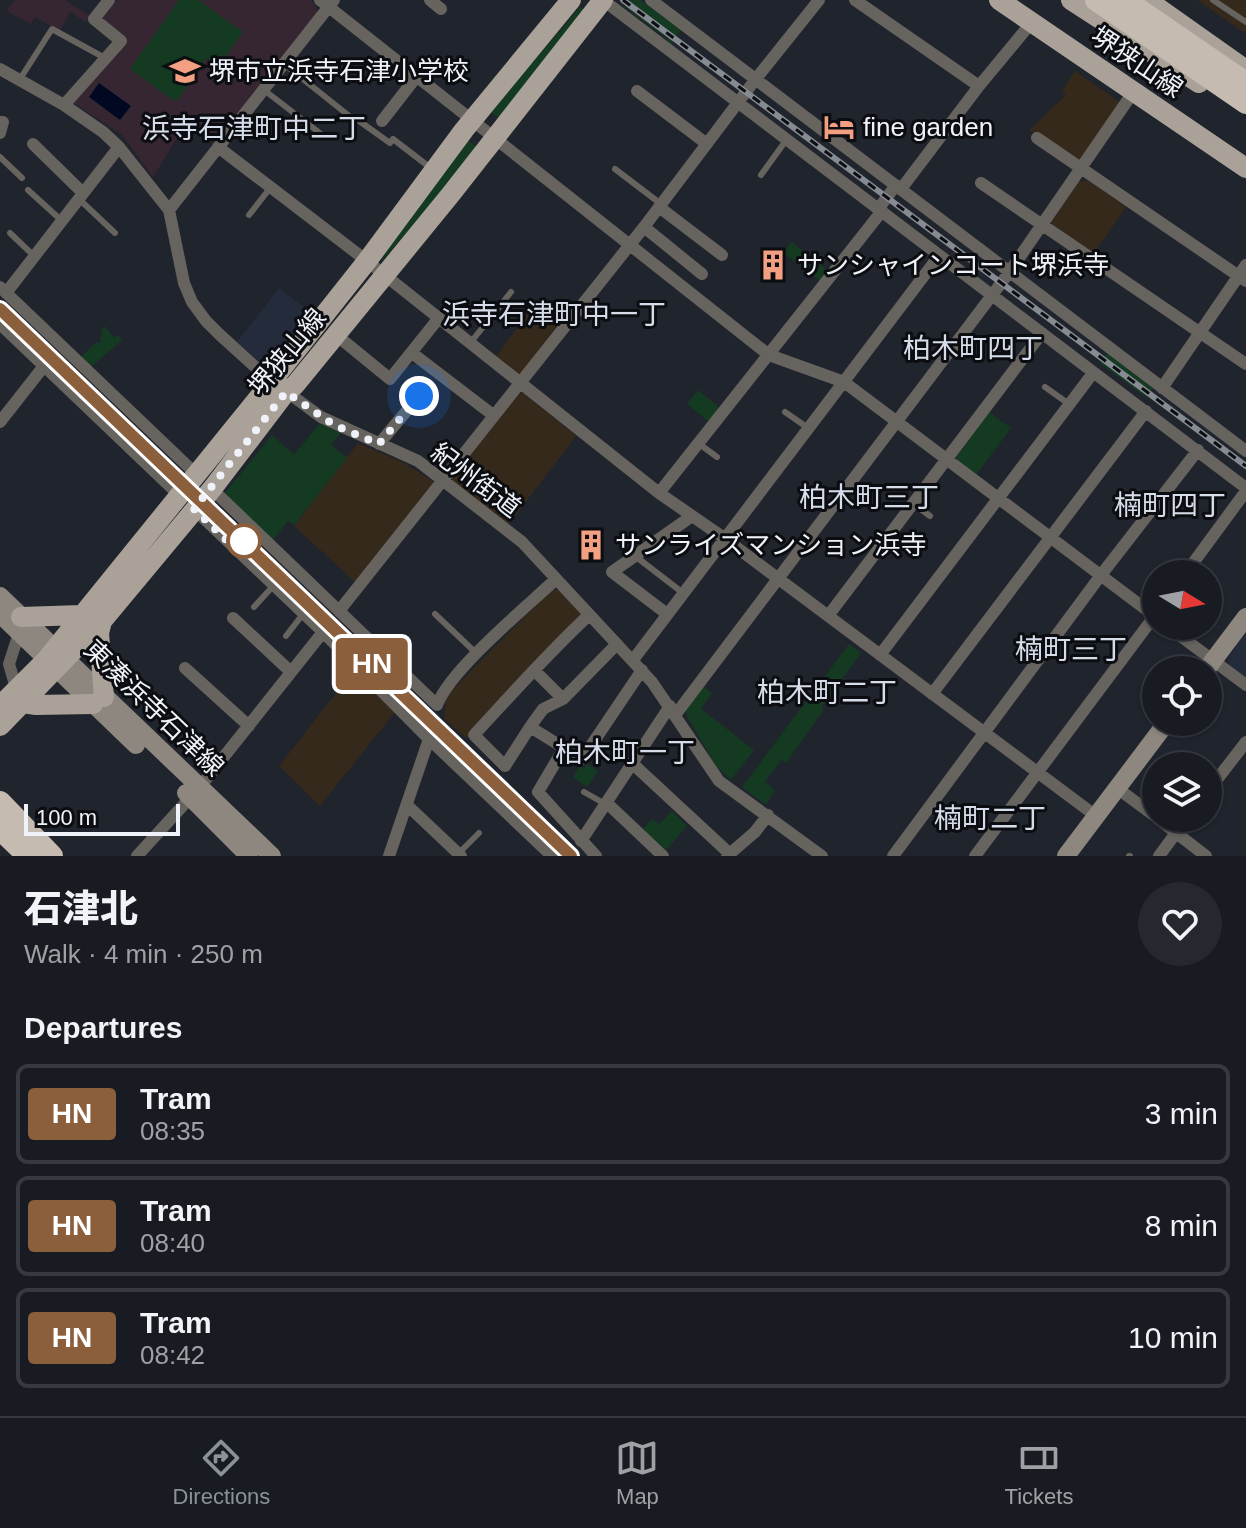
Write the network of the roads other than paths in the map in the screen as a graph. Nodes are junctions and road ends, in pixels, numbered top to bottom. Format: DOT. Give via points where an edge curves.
graph roads {
  1 [pos="430,0"];
  2 [pos="571,0"];
  3 [pos="603,0"];
  4 [pos="651,0"];
  5 [pos="819,0"];
  6 [pos="855,0"];
  7 [pos="999,0"];
  8 [pos="1021,0"];
  9 [pos="1071,0"];
  10 [pos="1096,0"];
  11 [pos="1125,0"];
  12 [pos="1147,0"];
  13 [pos="1213,0"];
  14 [pos="104,2"];
  15 [pos="327,2"];
  16 [pos="441,9"];
  17 [pos="1032,22"];
  18 [pos="1246,22"];
  19 [pos="105,58"];
  20 [pos="284,64"];
  21 [pos="0,69"];
  22 [pos="1246,70"];
  23 [pos="417,76"];
  24 [pos="20,80"];
  25 [pos="755,80"];
  26 [pos="1246,83"];
  27 [pos="979,86"];
  28 [pos="264,89"];
  29 [pos="637,91"];
  30 [pos="1134,91"];
  31 [pos="739,103"];
  32 [pos="1246,103"];
  33 [pos="64,105"];
  34 [pos="1246,114"];
  35 [pos="473,120"];
  36 [pos="382,121"];
  37 [pos="0,122"];
  38 [pos="0,133"];
  39 [pos="321,134"];
  40 [pos="495,138"];
  41 [pos="1037,138"];
  42 [pos="787,139"];
  43 [pos="33,144"];
  44 [pos="707,144"];
  45 [pos="119,147"];
  46 [pos="218,147"];
  47 [pos="1246,151"];
  48 [pos="0,157"];
  49 [pos="1246,168"];
  50 [pos="615,169"];
  51 [pos="1082,169"];
  52 [pos="433,170"];
  53 [pos="761,175"];
  54 [pos="22,178"];
  55 [pos="981,183"];
  56 [pos="271,187"];
  57 [pos="898,187"];
  58 [pos="28,190"];
  59 [pos="81,196"];
  60 [pos="660,205"];
  61 [pos="169,210"];
  62 [pos="881,210"];
  63 [pos="249,215"];
  64 [pos="61,220"];
  65 [pos="1043,225"];
  66 [pos="644,227"];
  67 [pos="10,233"];
  68 [pos="115,233"];
  69 [pos="629,245"];
  70 [pos="722,255"];
  71 [pos="34,256"];
  72 [pos="939,256"];
  73 [pos="375,268"];
  74 [pos="702,274"];
  75 [pos="1008,274"];
  76 [pos="1243,274"];
  77 [pos="3,290"];
  78 [pos="511,292"];
  79 [pos="990,295"];
  80 [pos="438,319"];
  81 [pos="0,324"];
  82 [pos="1042,333"];
  83 [pos="1199,333"];
  84 [pos="335,334"];
  85 [pos="469,344"];
  86 [pos="412,353"];
  87 [pos="769,355"];
  88 [pos="1246,364"];
  89 [pos="44,366"];
  90 [pos="1093,373"];
  91 [pos="844,382"];
  92 [pos="517,383"];
  93 [pos="279,387"];
  94 [pos="1045,387"];
  95 [pos="1161,387"];
  96 [pos="419,396"];
  97 [pos="1069,404"];
  98 [pos="1145,410"];
  99 [pos="785,412"];
  100 [pos="493,415"];
  101 [pos="896,421"];
  102 [pos="0,422"];
  103 [pos="808,428"];
  104 [pos="698,443"];
  105 [pos="379,444"];
  106 [pos="1198,450"];
  107 [pos="1246,451"];
  108 [pos="717,457"];
  109 [pos="947,461"];
  110 [pos="196,474"];
  111 [pos="443,479"];
  112 [pos="212,489"];
  113 [pos="1246,489"];
  114 [pos="659,493"];
  115 [pos="998,499"];
  116 [pos="186,502"];
  117 [pos="914,504"];
  118 [pos="692,516"];
  119 [pos="930,516"];
  120 [pos="724,538"];
  121 [pos="1049,538"];
  122 [pos="635,556"];
  123 [pos="1195,560"];
  124 [pos="1101,575"];
  125 [pos="777,578"];
  126 [pos="555,580"];
  127 [pos="274,585"];
  128 [pos="683,593"];
  129 [pos="0,596"];
  130 [pos="1142,606"];
  131 [pos="254,607"];
  132 [pos="339,611"];
  133 [pos="0,614"];
  134 [pos="303,614"];
  135 [pos="435,614"];
  136 [pos="667,614"];
  137 [pos="81,615"];
  138 [pos="589,615"];
  139 [pos="828,616"];
  140 [pos="1246,617"];
  141 [pos="233,618"];
  142 [pos="102,621"];
  143 [pos="20,625"];
  144 [pos="323,632"];
  145 [pos="1142,635"];
  146 [pos="286,636"];
  147 [pos="1182,640"];
  148 [pos="617,644"];
  149 [pos="477,654"];
  150 [pos="880,655"];
  151 [pos="1199,656"];
  152 [pos="1217,656"];
  153 [pos="56,659"];
  154 [pos="5,664"];
  155 [pos="637,665"];
  156 [pos="185,668"];
  157 [pos="535,671"];
  158 [pos="291,672"];
  159 [pos="1222,672"];
  160 [pos="1246,685"];
  161 [pos="932,694"];
  162 [pos="19,696"];
  163 [pos="563,699"];
  164 [pos="98,701"];
  165 [pos="0,706"];
  166 [pos="673,710"];
  167 [pos="0,726"];
  168 [pos="249,726"];
  169 [pos="530,727"];
  170 [pos="986,734"];
  171 [pos="1156,736"];
  172 [pos="429,739"];
  173 [pos="1246,742"];
  174 [pos="564,748"];
  175 [pos="633,764"];
  176 [pos="1038,772"];
  177 [pos="1222,773"];
  178 [pos="1117,788"];
  179 [pos="584,792"];
  180 [pos="195,793"];
  181 [pos="0,802"];
  182 [pos="607,804"];
  183 [pos="407,805"];
  184 [pos="1142,807"];
  185 [pos="0,810"];
  186 [pos="768,815"];
  187 [pos="1096,816"];
  188 [pos="0,832"];
  189 [pos="1176,832"];
  190 [pos="479,833"];
  191 [pos="581,841"];
  192 [pos="806,851"];
  193 [pos="460,855"];
  194 [pos="728,855"];
  195 [pos="25,856"];
  196 [pos="50,856"];
  197 [pos="137,856"];
  198 [pos="249,856"];
  199 [pos="272,856"];
  200 [pos="389,856"];
  201 [pos="552,856"];
  202 [pos="596,856"];
  203 [pos="663,856"];
  204 [pos="822,856"];
  205 [pos="893,856"];
  206 [pos="975,856"];
  207 [pos="1066,856"];
  208 [pos="1159,856"];
  209 [pos="1206,856"];
  1 -- 16 [label="street"];
  2 -- 35 [label="main road, 堺狭山線"];
  3 -- 31 [label="street"];
  3 -- 40 [label="main road, 堺狭山線"];
  4 -- 25 [label="street"];
  5 -- 25 [label="street"];
  6 -- 27 [label="street"];
  7 -- 17 [label="main road, 堺狭山線"];
  8 -- 47 [label="main road, 堺狭山線"];
  9 -- 34 [label="main road"];
  10 -- 32 [label="highway"];
  11 -- 26 [label="highway"];
  12 -- 22 [label="main road"];
  13 -- 18 [label="lane"];
  14 -- 19 [label="street" via="94,19 121,41"];
  15 -- 20 [label="street"];
  15 -- 23 [label="street"];
  17 -- 27 [label="street"];
  17 -- 30 [label="main road, 堺狭山線"];
  19 -- 24 [label="lane" via="52,29"];
  19 -- 33 [label="street"];
  20 -- 28 [label="street"];
  20 -- 52 [label="lane" via="353,119 390,143 393,139"];
  21 -- 24 [label="street, 紀州街道"];
  23 -- 35 [label="street"];
  23 -- 36 [label="street"];
  24 -- 33 [label="street, 紀州街道"];
  25 -- 31 [label="street"];
  25 -- 57 [label="street"];
  27 -- 57 [label="street"];
  28 -- 39 [label="lane"];
  28 -- 46 [label="street"];
  29 -- 44 [label="street"];
  30 -- 49 [label="main road, 堺狭山線"];
  30 -- 51 [label="street"];
  31 -- 42 [label="street"];
  31 -- 44 [label="street"];
  33 -- 45 [label="street, 紀州街道"];
  35 -- 40 [label="street"];
  35 -- 52 [label="main road, 堺狭山線"];
  37 -- 38 [label="street"];
  40 -- 69 [label="street"];
  40 -- 73 [label="main road, 堺狭山線"];
  41 -- 51 [label="street"];
  42 -- 53 [label="lane"];
  42 -- 62 [label="street"];
  43 -- 59 [label="street"];
  44 -- 60 [label="street"];
  45 -- 59 [label="street"];
  45 -- 61 [label="street, 紀州街道"];
  46 -- 56 [label="street"];
  46 -- 61 [label="street"];
  48 -- 54 [label="lane"];
  50 -- 60 [label="lane"];
  51 -- 65 [label="street"];
  51 -- 76 [label="street"];
  52 -- 73 [label="main road, 堺狭山線"];
  55 -- 65 [label="street"];
  56 -- 63 [label="lane"];
  56 -- 73 [label="street"];
  57 -- 62 [label="street"];
  57 -- 75 [label="street"];
  58 -- 64 [label="lane"];
  59 -- 64 [label="street"];
  59 -- 68 [label="lane"];
  60 -- 66 [label="street"];
  60 -- 70 [label="street"];
  61 -- 93 [label="street, 紀州街道" via="192,302"];
  62 -- 72 [label="street"];
  62 -- 87 [label="street"];
  64 -- 71 [label="street"];
  65 -- 75 [label="street"];
  65 -- 83 [label="street"];
  66 -- 69 [label="street"];
  66 -- 74 [label="street"];
  67 -- 71 [label="lane"];
  69 -- 87 [label="street"];
  69 -- 92 [label="street"];
  71 -- 77 [label="street"];
  72 -- 79 [label="street"];
  72 -- 91 [label="street"];
  73 -- 80 [label="street"];
  73 -- 84 [label="main road, 堺狭山線"];
  73 -- 93 [label="main road, 堺狭山線"];
  75 -- 79 [label="street"];
  75 -- 95 [label="street"];
  76 -- 83 [label="street"];
  77 -- 110 [label="street"];
  78 -- 85 [label="lane"];
  79 -- 82 [label="street"];
  79 -- 101 [label="street"];
  80 -- 85 [label="street"];
  80 -- 86 [label="street"];
  81 -- 89 [label="street"];
  82 -- 90 [label="street"];
  82 -- 109 [label="street"];
  83 -- 88 [label="street"];
  83 -- 95 [label="street"];
  84 -- 86 [label="street" via="390,379"];
  84 -- 93 [label="main road, 堺狭山線" via="295,385"];
  85 -- 92 [label="street"];
  86 -- 100 [label="street"];
  87 -- 91 [label="street"];
  87 -- 104 [label="street"];
  89 -- 102 [label="street"];
  89 -- 116 [label="street"];
  90 -- 97 [label="street"];
  90 -- 98 [label="street"];
  91 -- 101 [label="street"];
  91 -- 103 [label="street"];
  92 -- 100 [label="street"];
  92 -- 114 [label="street"];
  93 -- 105 [label="street, 紀州街道" via="334,425"];
  93 -- 110 [label="main road, 堺狭山線"];
  93 -- 112 [label="main road, 堺狭山線"];
  94 -- 97 [label="lane"];
  95 -- 98 [label="street"];
  95 -- 107 [label="street"];
  96 -- 105 [label="street"];
  97 -- 115 [label="street"];
  98 -- 106 [label="street"];
  98 -- 121 [label="street"];
  99 -- 103 [label="lane"];
  100 -- 111 [label="street"];
  101 -- 109 [label="street"];
  101 -- 125 [label="street"];
  103 -- 120 [label="street"];
  104 -- 108 [label="lane"];
  104 -- 114 [label="street"];
  105 -- 111 [label="street, 紀州街道"];
  106 -- 113 [label="street"];
  106 -- 124 [label="street"];
  109 -- 115 [label="street"];
  109 -- 117 [label="street"];
  110 -- 116 [label="main road, 堺狭山線"];
  111 -- 126 [label="street, 紀州街道" via="522,542"];
  111 -- 132 [label="street"];
  112 -- 116 [label="main road, 堺狭山線"];
  112 -- 132 [label="street"];
  113 -- 123 [label="street"];
  114 -- 118 [label="street"];
  115 -- 121 [label="street"];
  115 -- 150 [label="street"];
  116 -- 127 [label="street"];
  116 -- 137 [label="main road, 堺狭山線"];
  116 -- 142 [label="main road, 堺狭山線"];
  117 -- 119 [label="lane"];
  117 -- 139 [label="street"];
  118 -- 120 [label="street"];
  118 -- 122 [label="street"];
  120 -- 125 [label="street"];
  120 -- 128 [label="street"];
  121 -- 124 [label="street"];
  121 -- 161 [label="street"];
  122 -- 128 [label="lane"];
  122 -- 136 [label="street" via="612,572"];
  124 -- 130 [label="street"];
  124 -- 170 [label="street"];
  125 -- 139 [label="street"];
  125 -- 166 [label="street"];
  126 -- 138 [label="street, 紀州街道"];
  126 -- 149 [label="street"];
  127 -- 131 [label="lane"];
  127 -- 134 [label="street"];
  128 -- 136 [label="street"];
  129 -- 143 [label="street, 東湊浜寺石津線"];
  132 -- 149 [label="street" via="437,705"];
  133 -- 143 [label="street, 東湊浜寺石津線"];
  134 -- 144 [label="street"];
  134 -- 146 [label="lane"];
  135 -- 149 [label="lane"];
  136 -- 155 [label="street"];
  137 -- 143 [label="main road"];
  137 -- 153 [label="main road, 堺狭山線"];
  138 -- 148 [label="street, 紀州街道"];
  138 -- 157 [label="street"];
  139 -- 150 [label="street"];
  140 -- 152 [label="street"];
  141 -- 158 [label="street"];
  142 -- 153 [label="main road, 堺狭山線"];
  142 -- 164 [label="main road"];
  143 -- 153 [label="street, 東湊浜寺石津線"];
  143 -- 154 [label="street"];
  144 -- 158 [label="street"];
  144 -- 172 [label="street"];
  145 -- 176 [label="street"];
  147 -- 151 [label="street"];
  148 -- 155 [label="street, 紀州街道"];
  148 -- 163 [label="street"];
  150 -- 161 [label="street"];
  153 -- 162 [label="main road, 堺狭山線"];
  153 -- 164 [label="street, 東湊浜寺石津線"];
  154 -- 162 [label="street"];
  155 -- 166 [label="street, 紀州街道"];
  155 -- 174 [label="street" via="582,759"];
  156 -- 168 [label="street"];
  157 -- 163 [label="street"];
  157 -- 169 [label="street" via="474,735 505,766"];
  158 -- 168 [label="street"];
  159 -- 160 [label="street"];
  161 -- 170 [label="street"];
  162 -- 164 [label="main road" via="36,705"];
  162 -- 165 [label="main road, 堺狭山線"];
  162 -- 167 [label="main road, 堺狭山線"];
  163 -- 169 [label="street" via="543,709"];
  164 -- 180 [label="street, 東湊浜寺石津線"];
  166 -- 175 [label="street"];
  166 -- 186 [label="street, 紀州街道" via="719,781"];
  168 -- 180 [label="street"];
  169 -- 174 [label="street"];
  170 -- 176 [label="street"];
  170 -- 205 [label="street"];
  171 -- 178 [label="street"];
  172 -- 183 [label="street"];
  172 -- 201 [label="street"];
  173 -- 177 [label="street"];
  174 -- 191 [label="street" via="538,792"];
  175 -- 182 [label="street"];
  175 -- 194 [label="street"];
  176 -- 187 [label="street"];
  176 -- 206 [label="street"];
  178 -- 184 [label="street"];
  178 -- 187 [label="street"];
  179 -- 182 [label="lane"];
  180 -- 197 [label="street"];
  180 -- 198 [label="street, 東湊浜寺石津線"];
  180 -- 199 [label="street, 東湊浜寺石津線"];
  181 -- 196 [label="highway"];
  182 -- 191 [label="street"];
  182 -- 203 [label="street"];
  183 -- 193 [label="street"];
  183 -- 200 [label="street"];
  185 -- 196 [label="highway"];
  186 -- 192 [label="street, 紀州街道"];
  186 -- 194 [label="street"];
  187 -- 207 [label="street"];
  188 -- 195 [label="highway"];
  189 -- 208 [label="street"];
  189 -- 209 [label="street"];
  190 -- 193 [label="lane"];
  191 -- 202 [label="street"];
  192 -- 204 [label="street, 紀州街道"];
}
